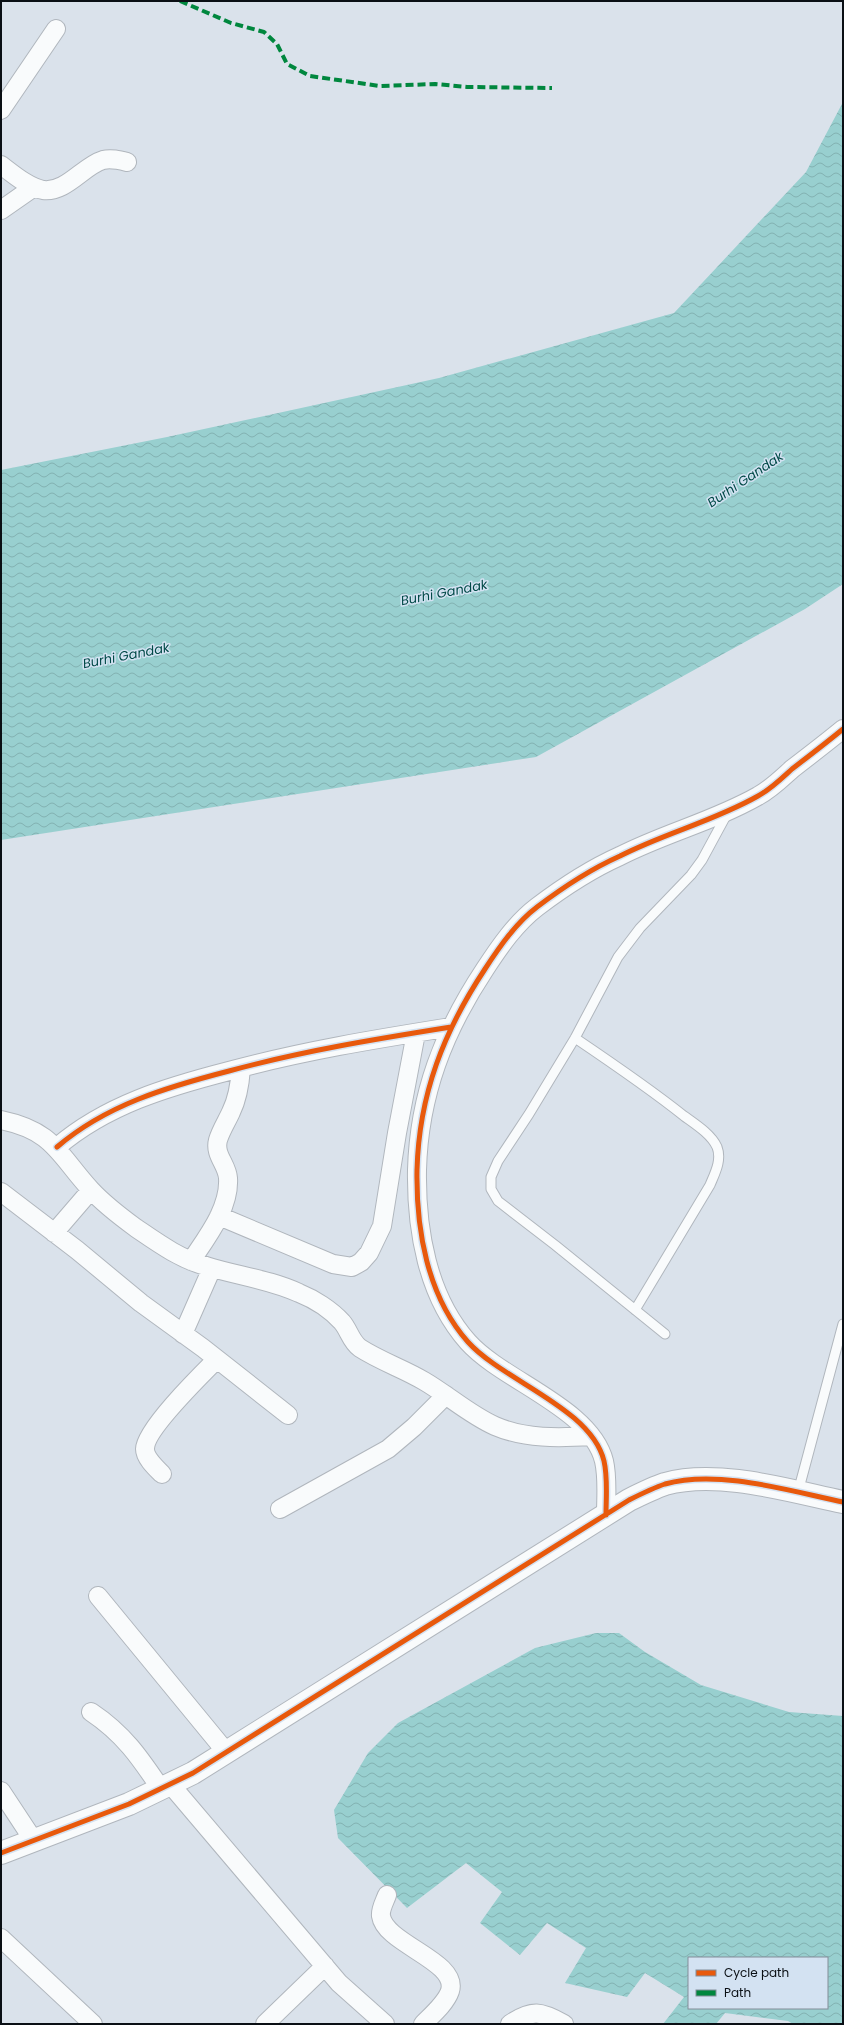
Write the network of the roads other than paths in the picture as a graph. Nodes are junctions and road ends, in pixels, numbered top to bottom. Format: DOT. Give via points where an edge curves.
graph roads {
  1 [pos="56,29"];
  2 [pos="1,110"];
  3 [pos="127,162"];
  4 [pos="1,165"];
  5 [pos="34,187"];
  6 [pos="1,210"];
  7 [pos="843,729"];
  8 [pos="728,811"];
  9 [pos="451,1027"];
  10 [pos="416,1033"];
  11 [pos="575,1038"];
  12 [pos="241,1068"];
  13 [pos="1,1120"];
  14 [pos="57,1147"];
  15 [pos="91,1190"];
  16 [pos="1,1192"];
  17 [pos="219,1216"];
  18 [pos="54,1233"];
  19 [pos="191,1261"];
  20 [pos="212,1268"];
  21 [pos="635,1310"];
  22 [pos="843,1324"];
  23 [pos="183,1334"];
  24 [pos="665,1334"];
  25 [pos="217,1359"];
  26 [pos="446,1395"];
  27 [pos="288,1415"];
  28 [pos="591,1436"];
  29 [pos="162,1474"];
  30 [pos="798,1492"];
  31 [pos="843,1502"];
  32 [pos="280,1509"];
  33 [pos="606,1515"];
  34 [pos="98,1596"];
  35 [pos="91,1712"];
  36 [pos="227,1753"];
  37 [pos="166,1787"];
  38 [pos="1,1791"];
  39 [pos="34,1841"];
  40 [pos="1,1853"];
  41 [pos="387,1895"];
  42 [pos="1,1938"];
  43 [pos="325,1966"];
  44 [pos="91,2023"];
  45 [pos="265,2024"];
  46 [pos="385,2024"];
  47 [pos="423,2024"];
  48 [pos="510,2024"];
  49 [pos="564,2024"];
  1 -- 2 [label="street"];
  3 -- 5 [label="street" via="102,160 54,189"];
  4 -- 5 [label="street"];
  5 -- 6 [label="street"];
  7 -- 8 [label="street" via="762,794"];
  8 -- 9 [label="street" via="617,857 536,907 496,952 472,988"];
  8 -- 11 [label="lane" via="702,860 691,875 627,943"];
  9 -- 10 [label="street"];
  9 -- 28 [label="street" via="439,1052 424,1103 418,1156 417,1183 422,1239 430,1272 455,1326 468,1342 487,1359 564,1410"];
  10 -- 12 [label="street" via="359,1042"];
  10 -- 17 [label="street" via="382,1226 376,1241 361,1262 352,1267 333,1264"];
  11 -- 21 [label="lane" via="493,1170 491,1189 498,1201"];
  11 -- 21 [label="lane" via="650,1089 689,1120 706,1134 718,1152 719,1158 710,1185"];
  12 -- 14 [label="street" via="186,1082 112,1110 74,1132"];
  12 -- 17 [label="street" via="237,1099 218,1141 219,1158 228,1177"];
  13 -- 14 [label="street" via="22,1124 44,1136"];
  14 -- 15 [label="street"];
  15 -- 18 [label="street"];
  15 -- 19 [label="street" via="127,1222"];
  16 -- 18 [label="street"];
  17 -- 19 [label="street"];
  18 -- 23 [label="street"];
  19 -- 20 [label="street"];
  20 -- 23 [label="street"];
  20 -- 26 [label="street" via="257,1278 300,1293 342,1322 360,1348 423,1380"];
  21 -- 24 [label="lane"];
  22 -- 30 [label="lane"];
  23 -- 25 [label="street"];
  25 -- 27 [label="street"];
  25 -- 29 [label="street" via="158,1424 146,1445 149,1460"];
  26 -- 28 [label="street" via="494,1425 511,1432 542,1437"];
  26 -- 32 [label="street" via="388,1449"];
  28 -- 33 [label="street" via="604,1461"];
  30 -- 31 [label="street"];
  30 -- 33 [label="street" via="734,1480 691,1480 666,1484 647,1491"];
  33 -- 36 [label="street" via="329,1686"];
  34 -- 36 [label="street"];
  35 -- 37 [label="street" via="111,1725 123,1737"];
  36 -- 37 [label="street"];
  37 -- 39 [label="street"];
  37 -- 43 [label="street"];
  38 -- 39 [label="street"];
  39 -- 40 [label="street"];
  41 -- 47 [label="street" via="381,1914 384,1924 396,1936 436,1964 450,1982 446,1999"];
  42 -- 44 [label="street"];
  43 -- 45 [label="street"];
  43 -- 46 [label="street" via="355,1999"];
  48 -- 49 [label="street" via="533,2012"];
}
